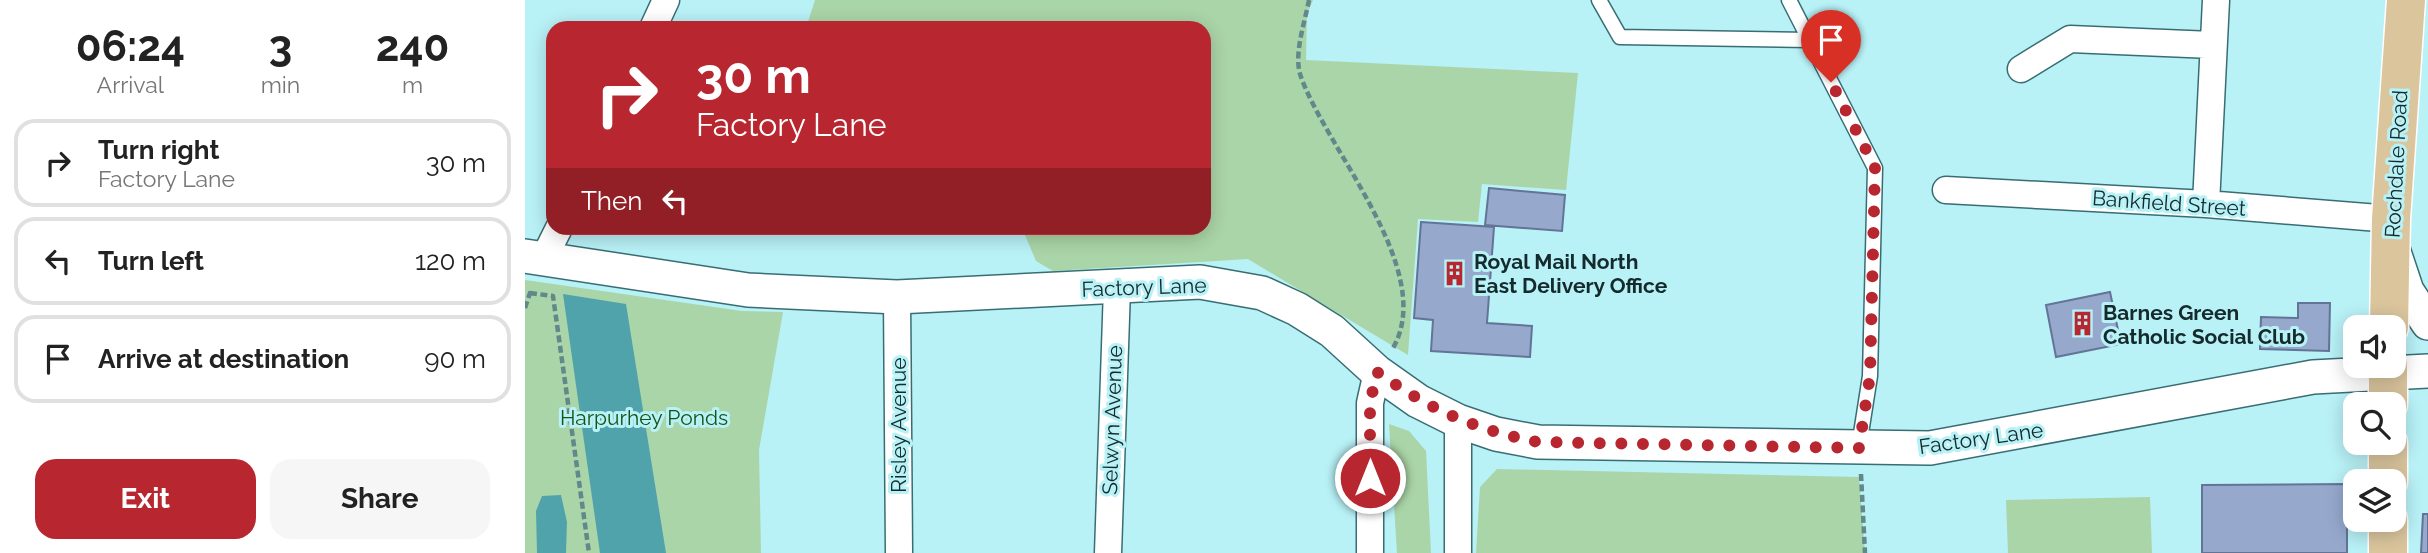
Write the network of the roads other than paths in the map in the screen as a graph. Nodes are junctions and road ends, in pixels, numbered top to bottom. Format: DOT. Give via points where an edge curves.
graph roads {
  1 [pos="666,0"];
  2 [pos="1599,0"];
  3 [pos="1789,0"];
  4 [pos="2216,0"];
  5 [pos="2406,0"];
  6 [pos="656,21"];
  7 [pos="1809,40"];
  8 [pos="2212,45"];
  9 [pos="2021,69"];
  10 [pos="1946,190"];
  11 [pos="2206,204"];
  12 [pos="2391,227"];
  13 [pos="553,235"];
  14 [pos="534,258"];
  15 [pos="1117,288"];
  16 [pos="897,297"];
  17 [pos="2389,315"];
  18 [pos="2428,323"];
  19 [pos="2428,371"];
  20 [pos="1377,372"];
  21 [pos="2388,381"];
  22 [pos="1458,421"];
  23 [pos="1859,457"];
  24 [pos="2388,532"];
  25 [pos="899,553"];
  26 [pos="1108,553"];
  27 [pos="1370,553"];
  28 [pos="1458,553"];
  29 [pos="2388,553"];
  1 -- 6 [label="street"];
  2 -- 7 [label="lane" via="1620,37"];
  3 -- 7 [label="lane"];
  4 -- 8 [label="street"];
  5 -- 12 [label="main road, Rochdale Road"];
  7 -- 23 [label="lane" via="1875,167 1870,376"];
  8 -- 9 [label="street" via="2070,39"];
  8 -- 11 [label="street"];
  10 -- 11 [label="street, Bankfield Street"];
  11 -- 12 [label="street, Bankfield Street"];
  12 -- 17 [label="main road, Rochdale Road"];
  12 -- 18 [label="street" via="2402,279"];
  13 -- 14 [label="street"];
  14 -- 16 [label="street, Factory Lane" via="748,290"];
  15 -- 16 [label="street, Factory Lane"];
  15 -- 20 [label="street, Factory Lane" via="1200,282 1262,293 1332,331"];
  15 -- 26 [label="street, Selwyn Avenue"];
  16 -- 25 [label="street, Risley Avenue"];
  19 -- 21 [label="street, Factory Lane"];
  20 -- 22 [label="street, Factory Lane" via="1418,401"];
  20 -- 27 [label="street" via="1370,403"];
  21 -- 23 [label="street, Factory Lane" via="2313,377"];
  22 -- 23 [label="street, Factory Lane" via="1538,442"];
  22 -- 28 [label="street"];
  24 -- 29 [label="main road"];
}
